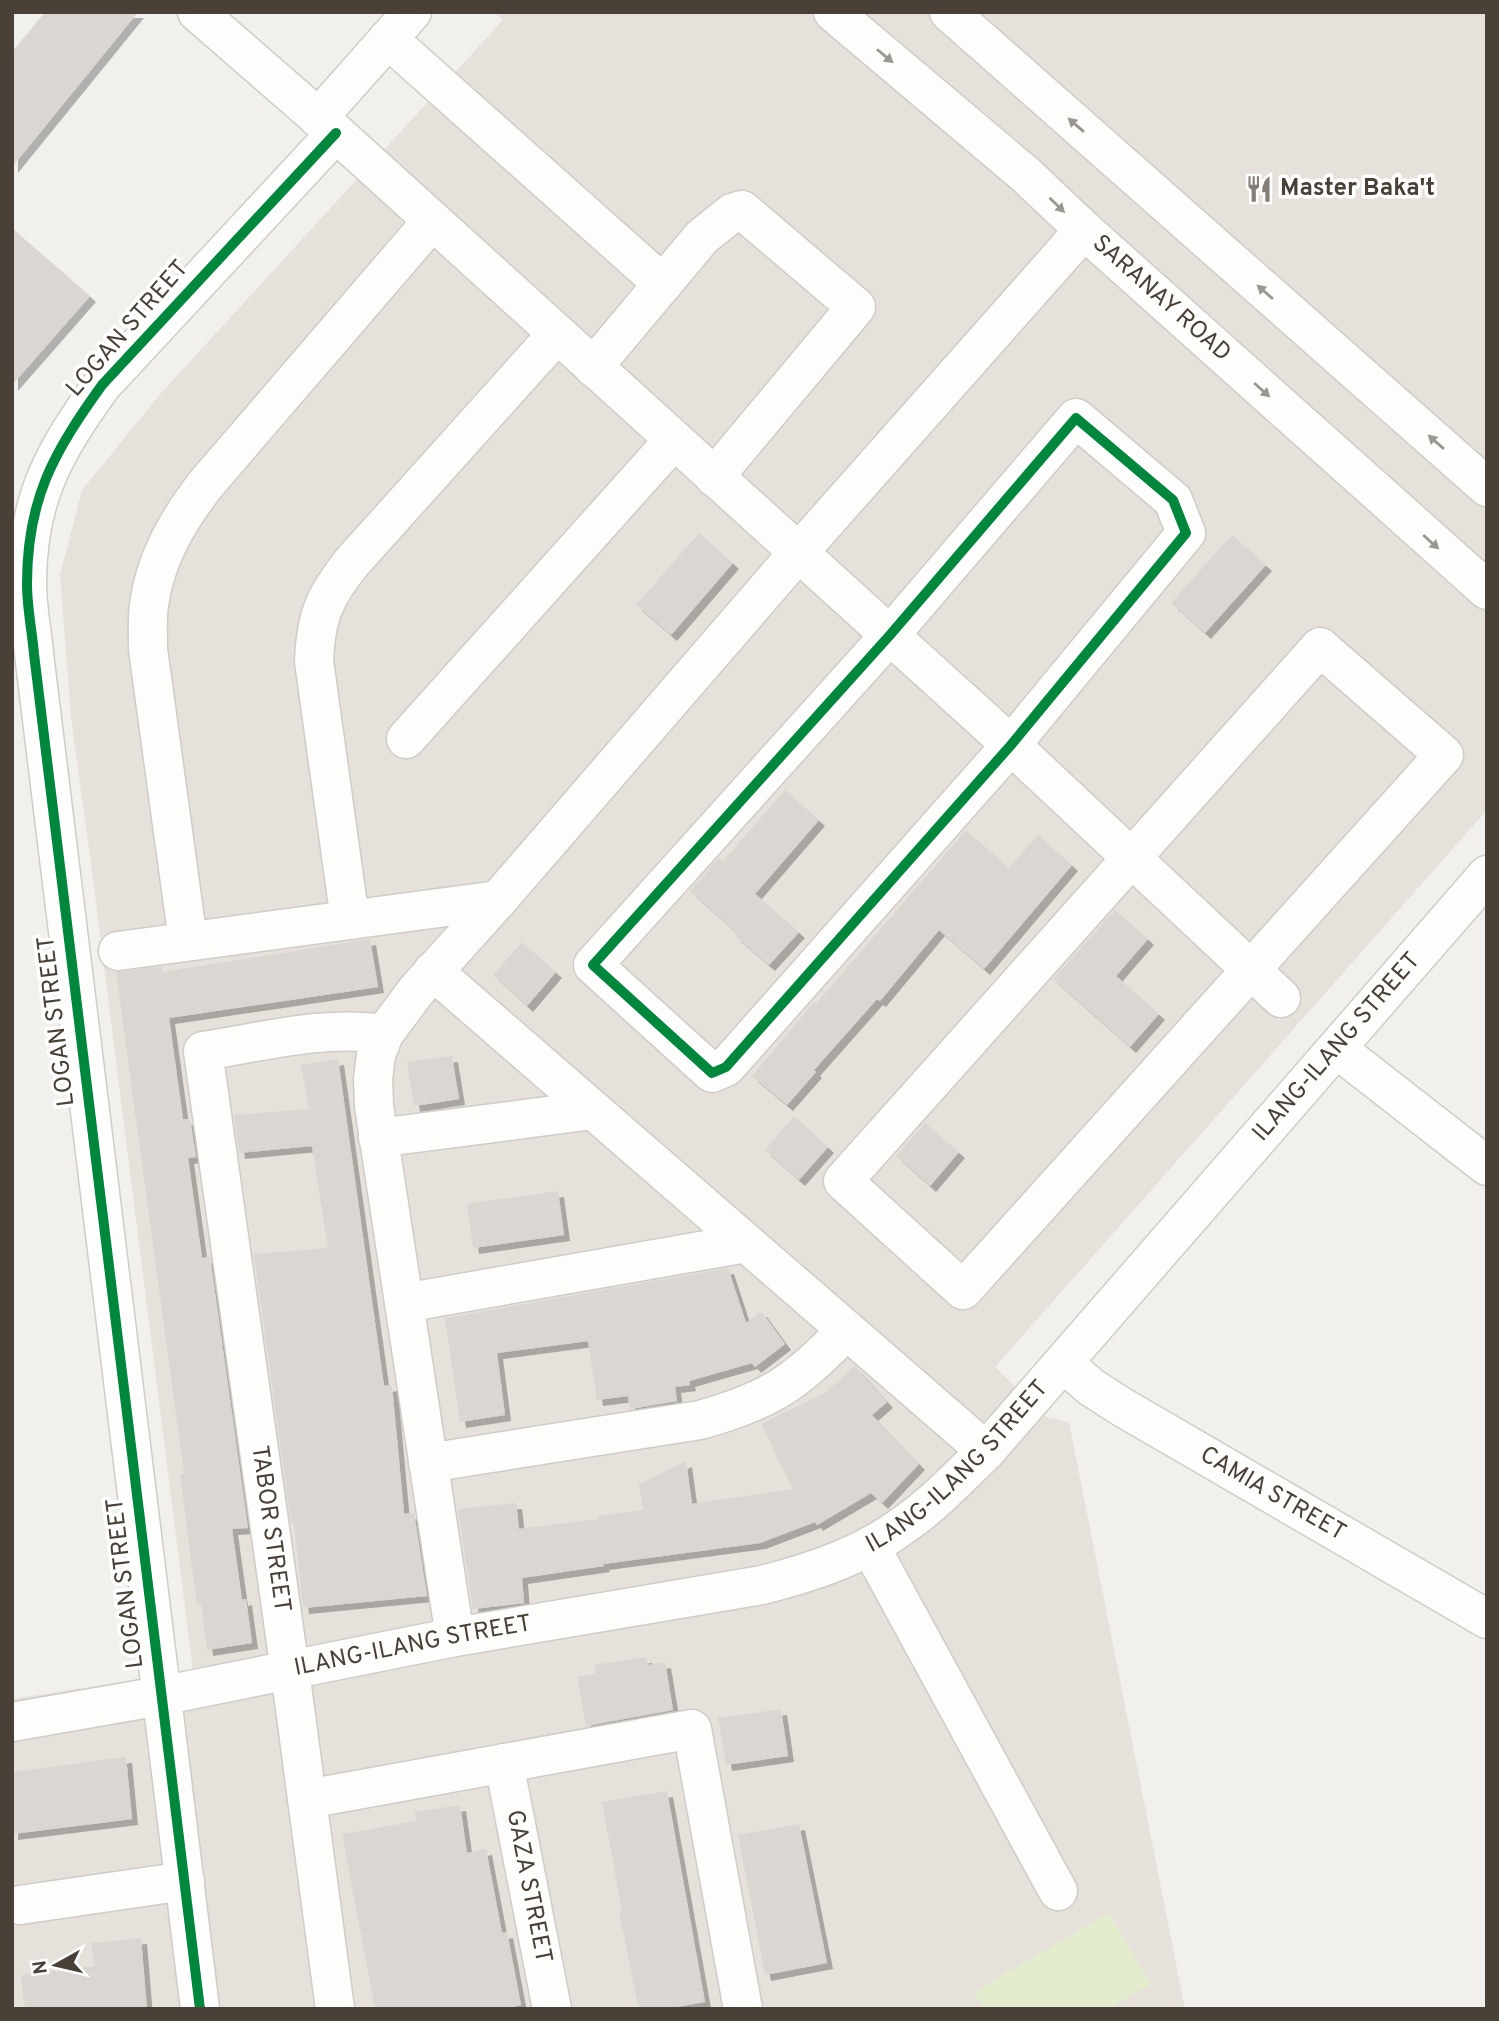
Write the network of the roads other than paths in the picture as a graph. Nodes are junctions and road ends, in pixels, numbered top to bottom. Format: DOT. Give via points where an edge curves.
graph roads {
  1 [pos="197,12"];
  2 [pos="833,12"];
  3 [pos="948,12"];
  4 [pos="400,26"];
  5 [pos="327,126"];
  6 [pos="432,221"];
  7 [pos="1084,230"];
  8 [pos="663,284"];
  9 [pos="556,334"];
  10 [pos="593,367"];
  11 [pos="674,440"];
  12 [pos="714,477"];
  13 [pos="1487,487"];
  14 [pos="798,553"];
  15 [pos="1487,590"];
  16 [pos="890,635"];
  17 [pos="406,739"];
  18 [pos="1011,745"];
  19 [pos="1132,858"];
  20 [pos="1487,874"];
  21 [pos="498,900"];
  22 [pos="350,920"];
  23 [pos="188,942"];
  24 [pos="118,951"];
  25 [pos="1251,970"];
  26 [pos="433,971"];
  27 [pos="1281,998"];
  28 [pos="384,1034"];
  29 [pos="1338,1049"];
  30 [pos="593,1110"];
  31 [pos="378,1138"];
  32 [pos="1487,1166"];
  33 [pos="746,1243"];
  34 [pos="404,1303"];
  35 [pos="846,1330"];
  36 [pos="1063,1363"];
  37 [pos="985,1451"];
  38 [pos="428,1463"];
  39 [pos="870,1546"];
  40 [pos="1487,1619"];
  41 [pos="455,1637"];
  42 [pos="290,1671"];
  43 [pos="160,1696"];
  44 [pos="12,1722"];
  45 [pos="505,1763"];
  46 [pos="307,1799"];
  47 [pos="185,1881"];
  48 [pos="1058,1891"];
  49 [pos="20,1905"];
  50 [pos="200,2009"];
  51 [pos="335,2009"];
  52 [pos="552,2009"];
  53 [pos="743,2009"];
  1 -- 5 [label="street"];
  2 -- 7 [label="street, SARANAY ROAD, one-way"];
  13 -- 3 [label="street, one-way"];
  4 -- 5 [label="street, LOGAN STREET"];
  4 -- 8 [label="street"];
  5 -- 6 [label="street"];
  5 -- 43 [label="street, LOGAN STREET" via="102,385 47,473 32,519 27,584 34,654"];
  6 -- 9 [label="street"];
  6 -- 23 [label="street" via="206,484 183,513 159,561 149,606 148,649"];
  7 -- 14 [label="street"];
  7 -- 15 [label="street, SARANAY ROAD, one-way"];
  8 -- 10 [label="street"];
  8 -- 12 [label="street" via="702,237 732,213 743,210 856,307"];
  9 -- 10 [label="street"];
  9 -- 22 [label="street" via="353,561 322,607 315,630 314,661"];
  10 -- 11 [label="street"];
  11 -- 12 [label="street"];
  11 -- 17 [label="street"];
  12 -- 14 [label="street"];
  14 -- 16 [label="street"];
  14 -- 21 [label="street"];
  16 -- 18 [label="street"];
  16 -- 18 [label="street" via="1076,418 1173,500 1186,533"];
  16 -- 18 [label="street" via="593,965 712,1073 726,1067"];
  18 -- 19 [label="street"];
  19 -- 25 [label="street"];
  19 -- 25 [label="street" via="1320,648 1444,755"];
  19 -- 25 [label="street" via="843,1181 963,1290"];
  20 -- 29 [label="street, ILANG-ILANG STREET"];
  21 -- 22 [label="street"];
  21 -- 26 [label="street"];
  22 -- 23 [label="street"];
  23 -- 24 [label="street"];
  25 -- 27 [label="street"];
  26 -- 28 [label="street"];
  26 -- 30 [label="street"];
  28 -- 31 [label="street" via="373,1079"];
  28 -- 42 [label="street, TABOR STREET" via="338,1031 203,1051"];
  29 -- 32 [label="street"];
  29 -- 36 [label="street, ILANG-ILANG STREET"];
  30 -- 31 [label="street"];
  30 -- 33 [label="street"];
  31 -- 34 [label="street"];
  33 -- 34 [label="street"];
  33 -- 35 [label="street"];
  34 -- 38 [label="street"];
  35 -- 37 [label="street"];
  35 -- 38 [label="street" via="796,1379 735,1410 700,1420"];
  36 -- 37 [label="street, ILANG-ILANG STREET"];
  36 -- 40 [label="street, CAMIA STREET" via="1122,1407"];
  37 -- 39 [label="street, ILANG-ILANG STREET" via="922,1511"];
  38 -- 41 [label="street"];
  39 -- 41 [label="street, ILANG-ILANG STREET" via="837,1563 762,1585"];
  39 -- 48 [label="street"];
  41 -- 42 [label="street, ILANG-ILANG STREET"];
  42 -- 43 [label="street, ILANG-ILANG STREET"];
  42 -- 46 [label="street, TABOR STREET"];
  43 -- 44 [label="street, ILANG-ILANG STREET"];
  43 -- 47 [label="street, LOGAN STREET"];
  45 -- 46 [label="street"];
  45 -- 52 [label="street, GAZA STREET"];
  45 -- 53 [label="street" via="692,1729"];
  46 -- 51 [label="street, TABOR STREET"];
  47 -- 49 [label="street"];
  47 -- 50 [label="street, LOGAN STREET"];
}
